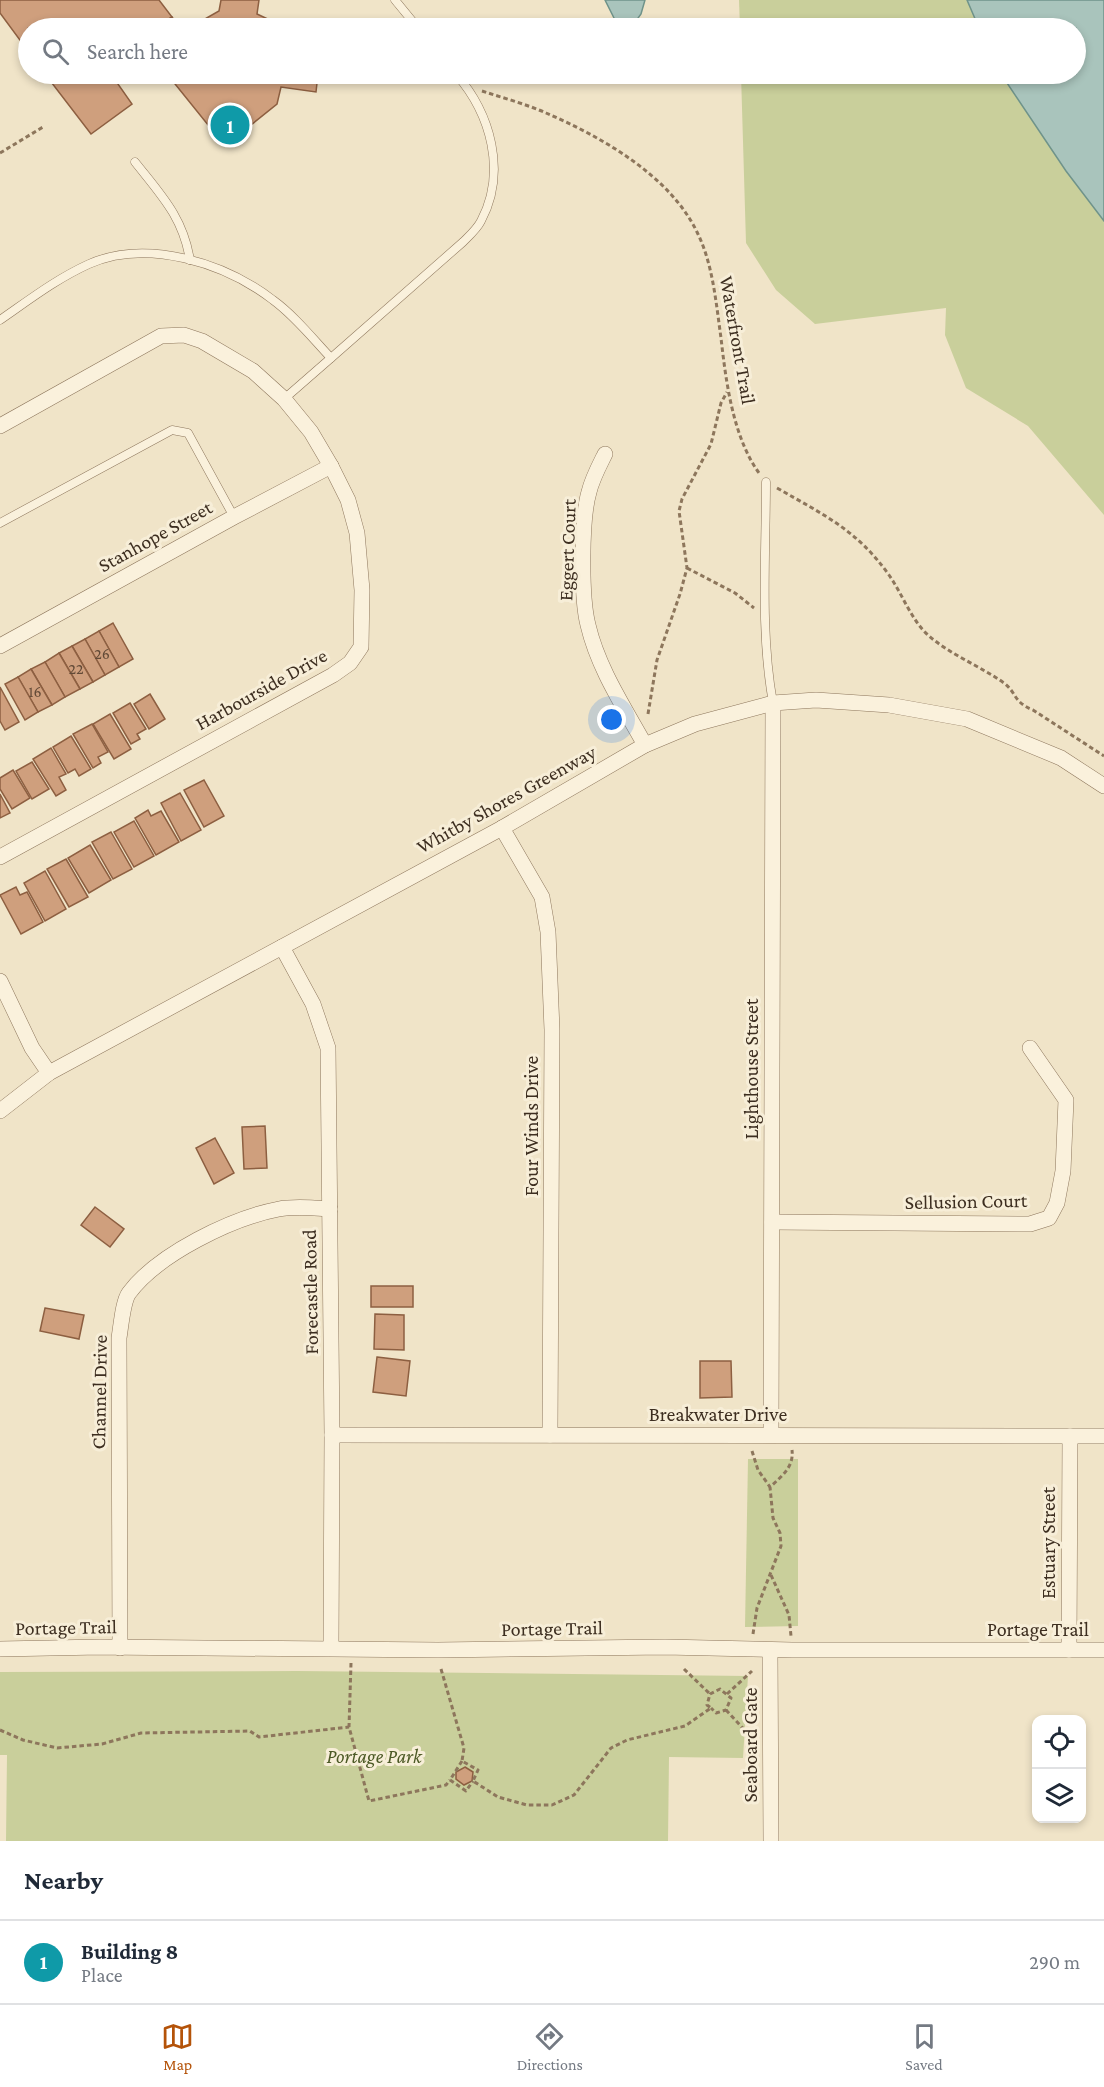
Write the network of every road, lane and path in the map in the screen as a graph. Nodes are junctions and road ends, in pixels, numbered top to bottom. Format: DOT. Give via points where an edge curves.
graph roads {
  1 [pos="395,0"];
  2 [pos="410,18"];
  3 [pos="466,86"];
  4 [pos="43,127"];
  5 [pos="0,153"];
  6 [pos="135,162"];
  7 [pos="190,260"];
  8 [pos="0,320"];
  9 [pos="332,358"];
  10 [pos="727,392"];
  11 [pos="284,399"];
  12 [pos="0,426"];
  13 [pos="604,454"];
  14 [pos="331,466"];
  15 [pos="766,483"];
  16 [pos="234,517"];
  17 [pos="0,522"];
  18 [pos="687,568"];
  19 [pos="765,620"];
  20 [pos="0,646"];
  21 [pos="773,703"];
  22 [pos="648,714"];
  23 [pos="645,745"];
  24 [pos="1104,756"];
  25 [pos="1104,786"];
  26 [pos="502,828"];
  27 [pos="0,857"];
  28 [pos="282,947"];
  29 [pos="0,981"];
  30 [pos="1030,1048"];
  31 [pos="49,1073"];
  32 [pos="0,1111"];
  33 [pos="330,1209"];
  34 [pos="772,1222"];
  35 [pos="332,1435"];
  36 [pos="550,1435"];
  37 [pos="771,1435"];
  38 [pos="1070,1436"];
  39 [pos="1104,1436"];
  40 [pos="752,1446"];
  41 [pos="792,1448"];
  42 [pos="770,1486"];
  43 [pos="770,1574"];
  44 [pos="752,1638"];
  45 [pos="792,1638"];
  46 [pos="120,1647"];
  47 [pos="331,1648"];
  48 [pos="0,1649"];
  49 [pos="770,1650"];
  50 [pos="1069,1650"];
  51 [pos="1104,1650"];
  52 [pos="351,1659"];
  53 [pos="441,1669"];
  54 [pos="684,1669"];
  55 [pos="752,1671"];
  56 [pos="710,1694"];
  57 [pos="727,1694"];
  58 [pos="711,1708"];
  59 [pos="726,1710"];
  60 [pos="349,1727"];
  61 [pos="0,1730"];
  62 [pos="751,1737"];
  63 [pos="462,1761"];
  64 [pos="450,1780"];
  65 [pos="473,1780"];
  66 [pos="771,1841"];
  1 -- 2 [label="lane"];
  3 -- 9 [label="lane" via="481,111 495,157 489,202 480,223"];
  3 -- 10 [label="path, Waterfront Trail" via="545,112 597,138 657,180 674,198 689,217 705,251 716,298"];
  4 -- 5 [label="path"];
  6 -- 7 [label="lane" via="175,214"];
  7 -- 8 [label="lane" via="152,254 100,260 48,286"];
  7 -- 9 [label="lane" via="235,277 273,300"];
  9 -- 11 [label="lane"];
  10 -- 15 [label="path, Waterfront Trail" via="750,460"];
  10 -- 18 [label="path" via="711,444 682,499"];
  11 -- 12 [label="street, Harbourside Drive" via="254,371 202,341 184,335 161,336"];
  11 -- 14 [label="street, Harbourside Drive" via="311,432"];
  13 -- 23 [label="street, Eggert Court" via="588,493 584,526 588,624 611,683"];
  14 -- 16 [label="street, Stanhope Street"];
  14 -- 27 [label="street, Harbourside Drive" via="348,500 357,533 361,647 350,663"];
  15 -- 19 [label="lane"];
  15 -- 24 [label="path, Waterfront Trail" via="847,529 874,556 916,622 931,638 1006,684 1021,705"];
  16 -- 17 [label="lane" via="188,433 172,430"];
  16 -- 20 [label="street, Stanhope Street"];
  18 -- 19 [label="path" via="735,593"];
  18 -- 22 [label="path" via="657,660"];
  19 -- 21 [label="lane"];
  21 -- 23 [label="street, Whitby Shores Greenway" via="695,724"];
  21 -- 25 [label="street, Whitby Shores Greenway" via="816,700 889,705 967,719 1061,759"];
  21 -- 34 [label="street, Lighthouse Street"];
  23 -- 26 [label="street, Whitby Shores Greenway"];
  26 -- 28 [label="street, Whitby Shores Greenway"];
  26 -- 36 [label="street, Four Winds Drive" via="542,897 548,932 552,1030"];
  28 -- 31 [label="street, Whitby Shores Greenway"];
  28 -- 33 [label="street, Forecastle Road" via="313,1004 328,1048"];
  29 -- 31 [label="street" via="32,1048"];
  30 -- 34 [label="street, Sellusion Court" via="1066,1100 1063,1171 1057,1203 1049,1218 1030,1224"];
  31 -- 32 [label="street, Whitby Shores Greenway"];
  33 -- 35 [label="street, Forecastle Road"];
  33 -- 46 [label="street, Channel Drive" via="282,1209 251,1215 161,1261 128,1294 119,1338"];
  34 -- 37 [label="street, Lighthouse Street"];
  35 -- 36 [label="street, Breakwater Drive"];
  35 -- 47 [label="street, Forecastle Road"];
  36 -- 37 [label="street, Breakwater Drive"];
  37 -- 38 [label="street, Breakwater Drive"];
  38 -- 39 [label="street, Breakwater Drive"];
  38 -- 50 [label="street, Estuary Street"];
  40 -- 42 [label="path" via="758,1470"];
  41 -- 42 [label="path" via="787,1473"];
  42 -- 43 [label="path" via="781,1546"];
  43 -- 44 [label="path" via="757,1608"];
  43 -- 45 [label="path" via="789,1615"];
  46 -- 47 [label="street, Portage Trail"];
  46 -- 48 [label="street, Portage Trail"];
  47 -- 49 [label="street, Portage Trail"];
  49 -- 50 [label="street, Portage Trail"];
  49 -- 66 [label="street, Seaboard Gate"];
  50 -- 51 [label="street, Portage Trail"];
  52 -- 60 [label="path"];
  53 -- 63 [label="path" via="464,1748"];
  54 -- 56 [label="path"];
  55 -- 57 [label="path"];
  56 -- 57 [label="path" via="720,1689"];
  56 -- 58 [label="path" via="707,1705"];
  57 -- 59 [label="path" via="731,1698"];
  58 -- 59 [label="path" via="716,1713"];
  58 -- 65 [label="path" via="685,1726 627,1740 611,1748 574,1795 552,1805 527,1806 498,1797"];
  59 -- 62 [label="path"];
  60 -- 61 [label="path" via="259,1737 250,1731 141,1733 102,1744 57,1748"];
  60 -- 64 [label="path" via="369,1801 446,1785"];
  63 -- 64 [label="path"];
  63 -- 65 [label="path" via="478,1770"];
  64 -- 65 [label="path" via="466,1791"];
}
